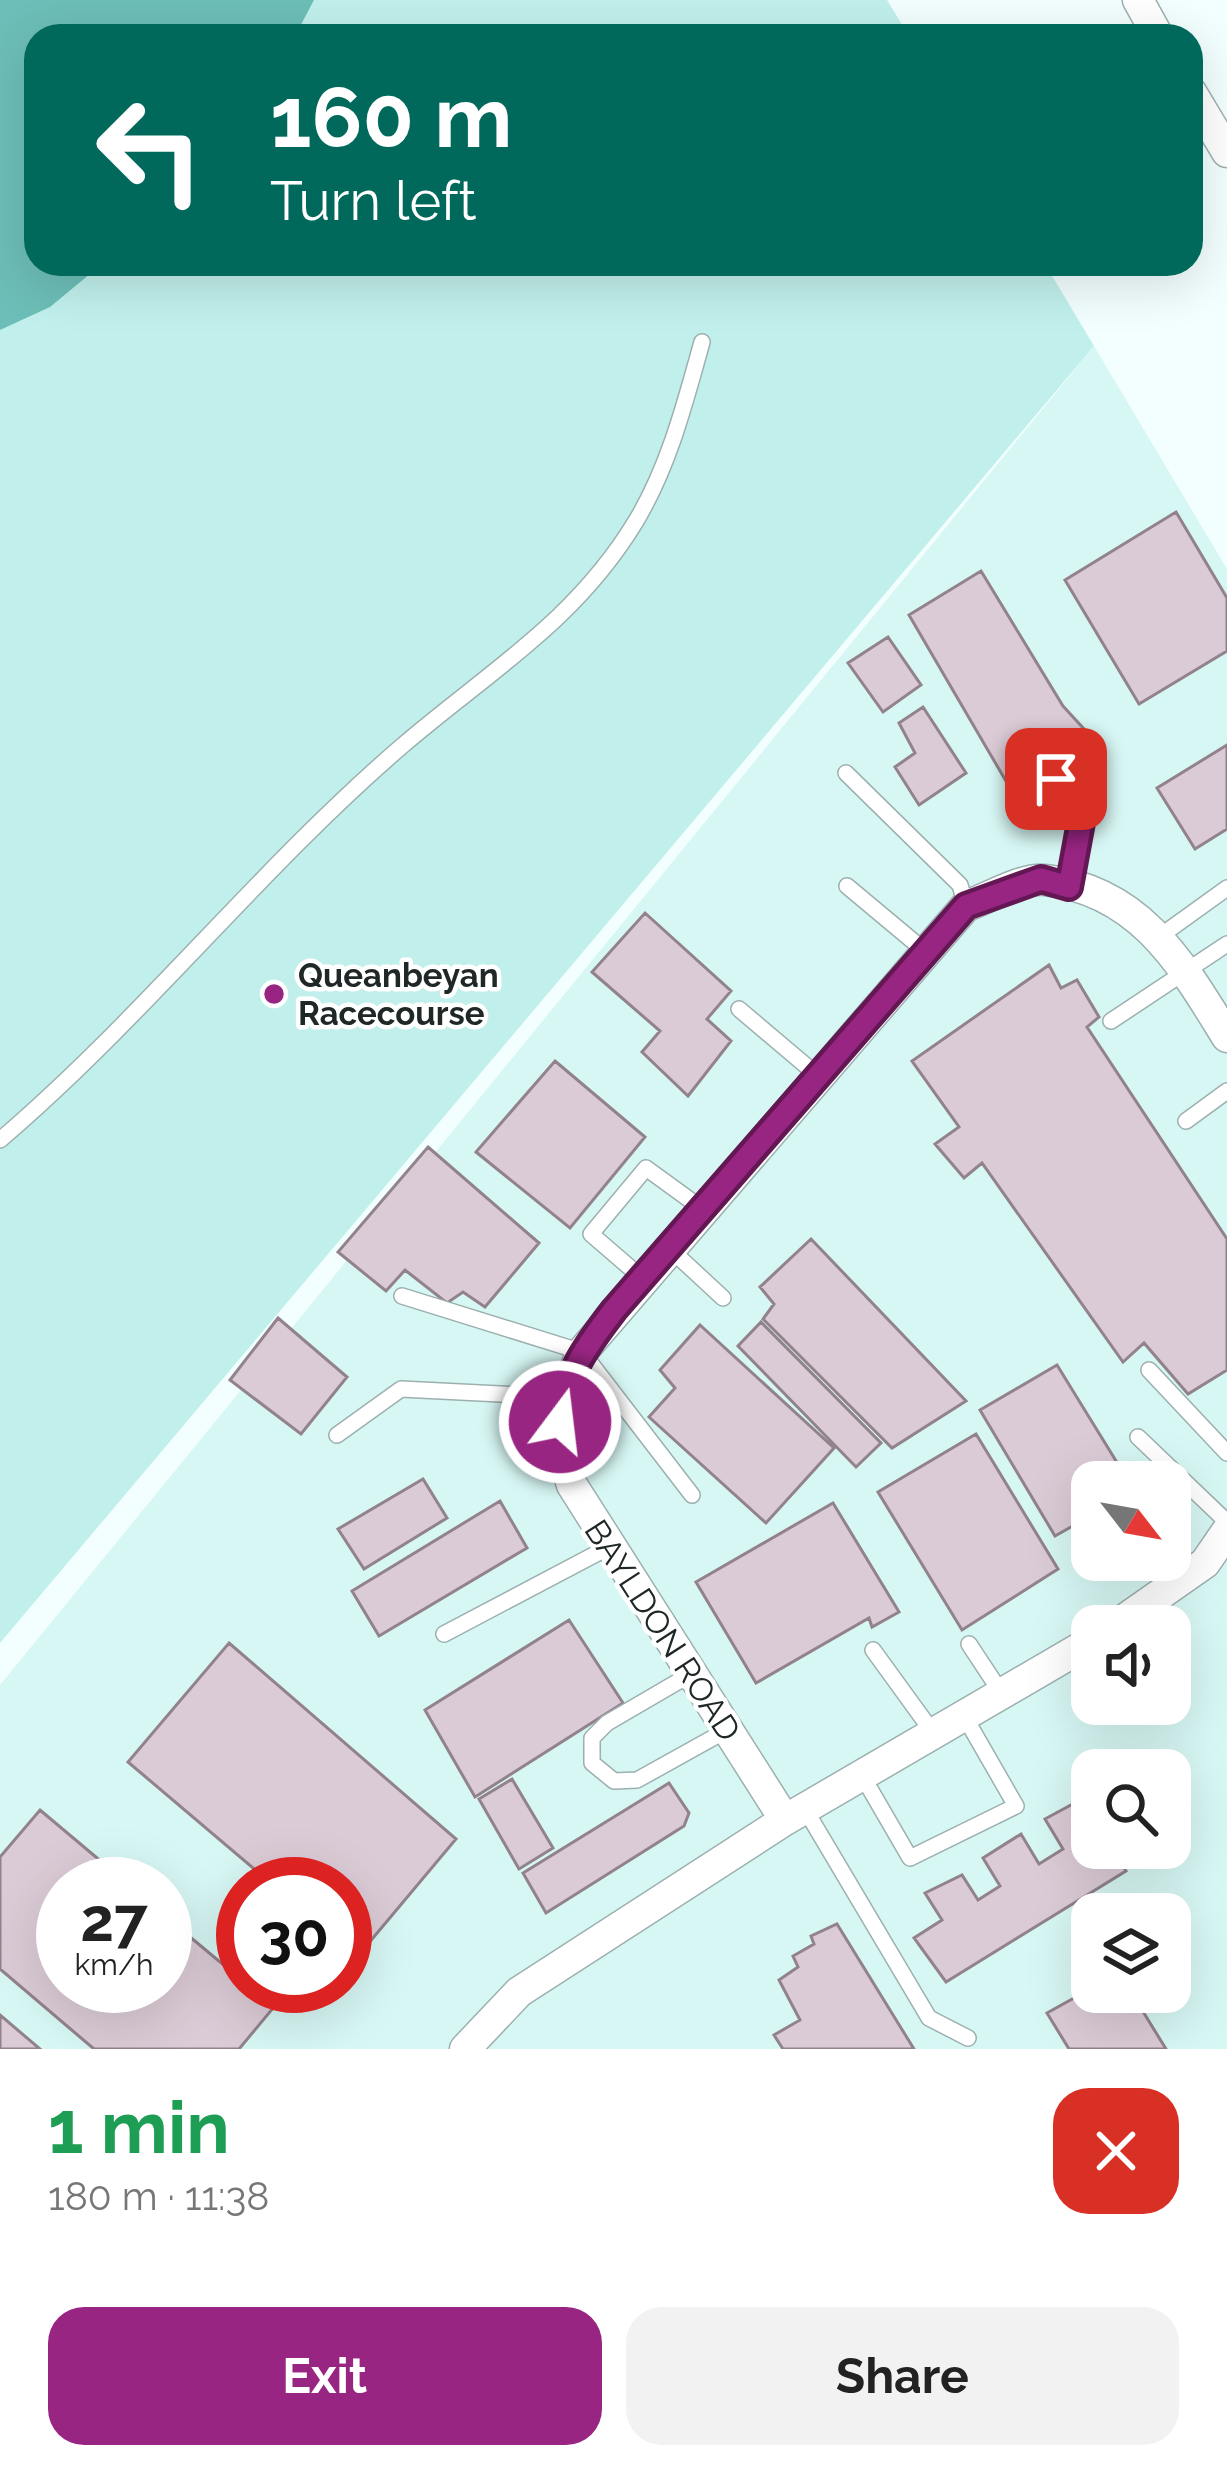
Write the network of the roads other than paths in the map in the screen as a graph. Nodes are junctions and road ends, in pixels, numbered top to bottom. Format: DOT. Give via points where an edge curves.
graph roads {
  1 [pos="1203,112"];
  2 [pos="1227,152"];
  3 [pos="702,342"];
  4 [pos="846,773"];
  5 [pos="1056,779"];
  6 [pos="847,886"];
  7 [pos="1069,887"];
  8 [pos="1227,888"];
  9 [pos="966,906"];
  10 [pos="1159,937"];
  11 [pos="1227,944"];
  12 [pos="926,952"];
  13 [pos="1187,973"];
  14 [pos="739,1009"];
  15 [pos="1111,1021"];
  16 [pos="1227,1037"];
  17 [pos="817,1075"];
  18 [pos="1227,1091"];
  19 [pos="1186,1121"];
  20 [pos="0,1140"];
  21 [pos="701,1208"];
  22 [pos="668,1247"];
  23 [pos="642,1278"];
  24 [pos="403,1296"];
  25 [pos="723,1298"];
  26 [pos="581,1352"];
  27 [pos="1149,1370"];
  28 [pos="562,1397"];
  29 [pos="337,1436"];
  30 [pos="1138,1437"];
  31 [pos="1227,1453"];
  32 [pos="692,1495"];
  33 [pos="1227,1527"];
  34 [pos="609,1546"];
  35 [pos="1145,1605"];
  36 [pos="444,1634"];
  37 [pos="969,1644"];
  38 [pos="874,1650"];
  39 [pos="1071,1654"];
  40 [pos="691,1674"];
  41 [pos="1004,1696"];
  42 [pos="966,1719"];
  43 [pos="727,1730"];
  44 [pos="936,1736"];
  45 [pos="863,1777"];
  46 [pos="795,1815"];
  47 [pos="968,2038"];
  48 [pos="466,2049"];
  1 -- 2 [label="street"];
  3 -- 20 [label="lane" via="673,442 636,520 578,598 507,667 402,746"];
  4 -- 9 [label="lane" via="961,885"];
  5 -- 7 [label="lane" via="1082,817"];
  6 -- 12 [label="lane"];
  7 -- 9 [label="street, BAYLDON ROAD" via="1041,879"];
  7 -- 10 [label="street, BAYLDON ROAD" via="1120,904"];
  8 -- 10 [label="lane"];
  9 -- 12 [label="street, BAYLDON ROAD"];
  10 -- 13 [label="street, BAYLDON ROAD"];
  11 -- 13 [label="lane"];
  12 -- 17 [label="street, BAYLDON ROAD"];
  13 -- 15 [label="lane"];
  13 -- 16 [label="street, BAYLDON ROAD"];
  14 -- 17 [label="lane"];
  17 -- 21 [label="street, BAYLDON ROAD"];
  18 -- 19 [label="lane"];
  21 -- 22 [label="street, BAYLDON ROAD"];
  21 -- 23 [label="lane" via="646,1168 591,1234"];
  22 -- 23 [label="street, BAYLDON ROAD"];
  22 -- 25 [label="lane"];
  23 -- 26 [label="street, BAYLDON ROAD"];
  24 -- 26 [label="lane"];
  26 -- 28 [label="street, BAYLDON ROAD"];
  26 -- 32 [label="lane"];
  27 -- 31 [label="lane"];
  28 -- 29 [label="lane" via="401,1389"];
  28 -- 34 [label="street, BAYLDON ROAD" via="559,1447"];
  30 -- 33 [label="lane"];
  33 -- 35 [label="street" via="1204,1563"];
  34 -- 36 [label="lane"];
  34 -- 40 [label="street, BAYLDON ROAD"];
  37 -- 41 [label="lane"];
  38 -- 44 [label="lane"];
  39 -- 41 [label="street"];
  40 -- 43 [label="street, BAYLDON ROAD"];
  40 -- 43 [label="lane" via="607,1723 592,1738 592,1763 614,1781 637,1780"];
  41 -- 42 [label="street"];
  42 -- 44 [label="street"];
  42 -- 45 [label="lane" via="1016,1806 910,1858"];
  43 -- 46 [label="street, BAYLDON ROAD"];
  44 -- 45 [label="street"];
  45 -- 46 [label="street"];
  46 -- 47 [label="lane" via="929,2018"];
  46 -- 48 [label="street" via="519,1992"];
}
